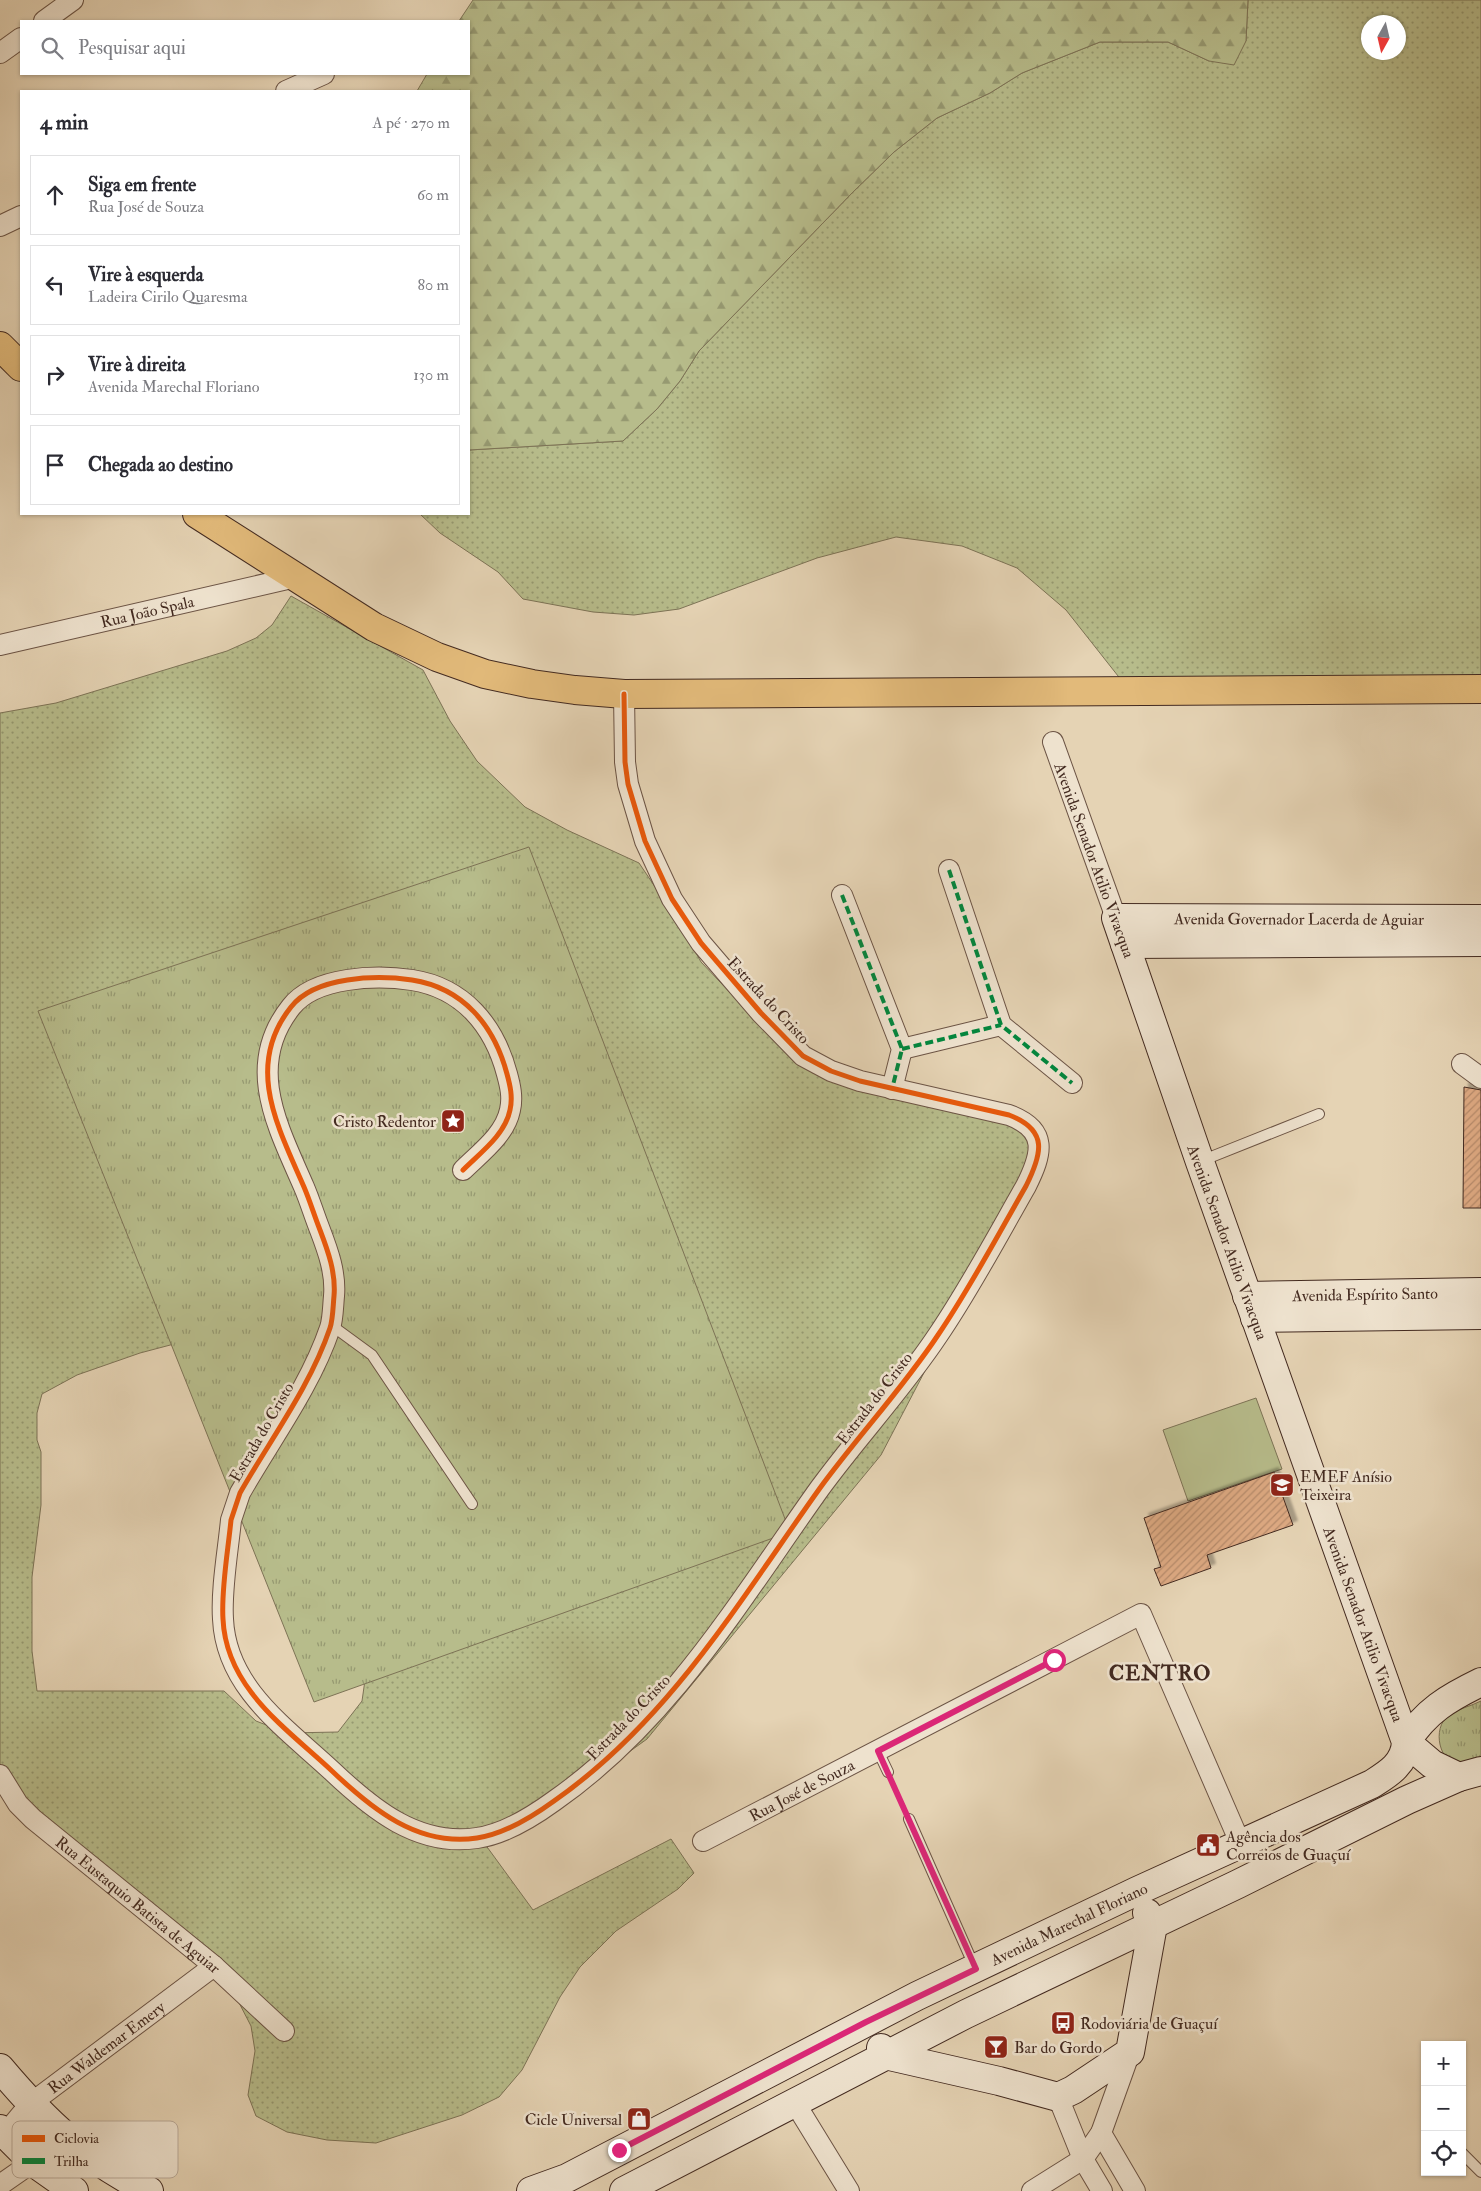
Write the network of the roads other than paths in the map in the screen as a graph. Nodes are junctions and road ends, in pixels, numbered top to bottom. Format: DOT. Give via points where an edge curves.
graph roads {
  1 [pos="73,0"];
  2 [pos="45,20"];
  3 [pos="20,39"];
  4 [pos="0,53"];
  5 [pos="322,75"];
  6 [pos="288,90"];
  7 [pos="20,216"];
  8 [pos="0,226"];
  9 [pos="0,346"];
  10 [pos="20,366"];
  11 [pos="199,515"];
  12 [pos="296,577"];
  13 [pos="0,645"];
  14 [pos="1481,689"];
  15 [pos="624,694"];
  16 [pos="1053,742"];
  17 [pos="949,870"];
  18 [pos="842,895"];
  19 [pos="1116,918"];
  20 [pos="1481,919"];
  21 [pos="1481,942"];
  22 [pos="1125,944"];
  23 [pos="1002,1025"];
  24 [pos="902,1049"];
  25 [pos="1462,1064"];
  26 [pos="1481,1078"];
  27 [pos="1072,1083"];
  28 [pos="892,1089"];
  29 [pos="1319,1114"];
  30 [pos="1200,1162"];
  31 [pos="463,1170"];
  32 [pos="1481,1292"];
  33 [pos="1251,1307"];
  34 [pos="1481,1315"];
  35 [pos="331,1325"];
  36 [pos="472,1504"];
  37 [pos="1481,1682"];
  38 [pos="1406,1742"];
  39 [pos="878,1751"];
  40 [pos="888,1772"];
  41 [pos="1470,1774"];
  42 [pos="0,1775"];
  43 [pos="909,1819"];
  44 [pos="703,1841"];
  45 [pos="1241,1844"];
  46 [pos="1137,1891"];
  47 [pos="1153,1924"];
  48 [pos="214,1966"];
  49 [pos="976,1969"];
  50 [pos="866,2022"];
  51 [pos="284,2031"];
  52 [pos="1130,2052"];
  53 [pos="885,2055"];
  54 [pos="0,2068"];
  55 [pos="1058,2097"];
  56 [pos="795,2103"];
  57 [pos="30,2104"];
  58 [pos="13,2121"];
  59 [pos="47,2121"];
  60 [pos="12,2122"];
  61 [pos="2,2132"];
  62 [pos="1101,2133"];
  63 [pos="12,2142"];
  64 [pos="1466,2157"];
  65 [pos="1083,2159"];
  66 [pos="1481,2172"];
  67 [pos="12,2177"];
  68 [pos="56,2178"];
  69 [pos="125,2178"];
  70 [pos="571,2184"];
  71 [pos="0,2185"];
  72 [pos="74,2191"];
  73 [pos="149,2191"];
  74 [pos="532,2191"];
  75 [pos="624,2191"];
  76 [pos="849,2191"];
  77 [pos="1032,2191"];
  78 [pos="1102,2191"];
  79 [pos="1135,2191"];
  1 -- 2 [label="street"];
  3 -- 4 [label="street"];
  5 -- 6 [label="street"];
  7 -- 8 [label="street"];
  9 -- 10 [label="highway"];
  11 -- 12 [label="highway"];
  12 -- 13 [label="street, Rua João Spala"];
  12 -- 15 [label="highway" via="374,627 437,657 485,674 575,690"];
  14 -- 15 [label="highway"];
  15 -- 28 [label="street, Estrada do Cristo" via="625,762 633,806 672,899 701,943 803,1056 831,1071"];
  16 -- 19 [label="street, Avenida Senador Atilio Vivacqua"];
  17 -- 23 [label="street"];
  18 -- 24 [label="street"];
  19 -- 20 [label="street, Avenida Governador Lacerda de Aguiar"];
  19 -- 22 [label="street, Avenida Senador Atilio Vivacqua"];
  21 -- 22 [label="street, Avenida Governador Lacerda de Aguiar"];
  22 -- 30 [label="street, Avenida Senador Atilio Vivacqua"];
  23 -- 24 [label="street"];
  23 -- 27 [label="street"];
  24 -- 28 [label="street"];
  25 -- 26 [label="street"];
  28 -- 35 [label="street, Estrada do Cristo" via="1025,1121 1035,1133 1040,1149 1026,1186 938,1335 821,1487 730,1619 657,1710 612,1756 579,1783 534,1815 502,1832 478,1838 432,1836 407,1828 381,1814 256,1700 243,1684 229,1655 223,1617 233,1513 240,1493 302,1387"];
  29 -- 30 [label="lane"];
  30 -- 33 [label="street, Avenida Senador Atilio Vivacqua"];
  31 -- 35 [label="street, Estrada do Cristo" via="493,1141 510,1110 512,1093 503,1060 483,1020 457,997 436,986 412,980 349,980 307,993 294,1003 281,1020 273,1040 267,1064 269,1096 329,1254 334,1283"];
  32 -- 33 [label="street, Avenida Espírito Santo"];
  33 -- 34 [label="street, Avenida Espírito Santo"];
  33 -- 38 [label="street, Avenida Senador Atilio Vivacqua"];
  35 -- 36 [label="lane" via="372,1355"];
  37 -- 38 [label="street, Avenida Marechal Floriano" via="1435,1707 1417,1724"];
  38 -- 41 [label="street" via="1432,1764"];
  38 -- 45 [label="street, Avenida Marechal Floriano" via="1402,1759 1388,1774 1372,1784"];
  39 -- 40 [label="lane"];
  39 -- 44 [label="street, Rua José de Souza"];
  39 -- 45 [label="street, Rua José de Souza" via="1142,1614"];
  41 -- 47 [label="street" via="1415,1796"];
  42 -- 48 [label="street, Rua Eustaquio Batista de Aguiar" via="18,1804 33,1819"];
  43 -- 49 [label="lane"];
  45 -- 46 [label="street, Avenida Marechal Floriano"];
  46 -- 47 [label="street"];
  46 -- 49 [label="street, Avenida Marechal Floriano"];
  47 -- 52 [label="street"];
  47 -- 53 [label="street"];
  48 -- 51 [label="street, Rua Eustaquio Batista de Aguiar"];
  48 -- 57 [label="street, Rua Waldemar Emery"];
  49 -- 50 [label="street, Avenida Marechal Floriano"];
  50 -- 53 [label="street"];
  50 -- 70 [label="street, Avenida Marechal Floriano"];
  52 -- 55 [label="street"];
  52 -- 62 [label="street"];
  53 -- 55 [label="street"];
  53 -- 56 [label="street"];
  54 -- 57 [label="street"];
  55 -- 65 [label="street"];
  56 -- 75 [label="street"];
  56 -- 76 [label="street"];
  57 -- 58 [label="street, Rua Waldemar Emery"];
  57 -- 59 [label="street"];
  60 -- 61 [label="street, Rua Waldemar Emery"];
  61 -- 63 [label="street"];
  62 -- 65 [label="street"];
  62 -- 79 [label="street"];
  64 -- 66 [label="lane"];
  65 -- 77 [label="street"];
  65 -- 78 [label="street"];
  67 -- 71 [label="street"];
  68 -- 72 [label="street"];
  69 -- 73 [label="street"];
  70 -- 74 [label="street, Avenida Marechal Floriano"];
}
